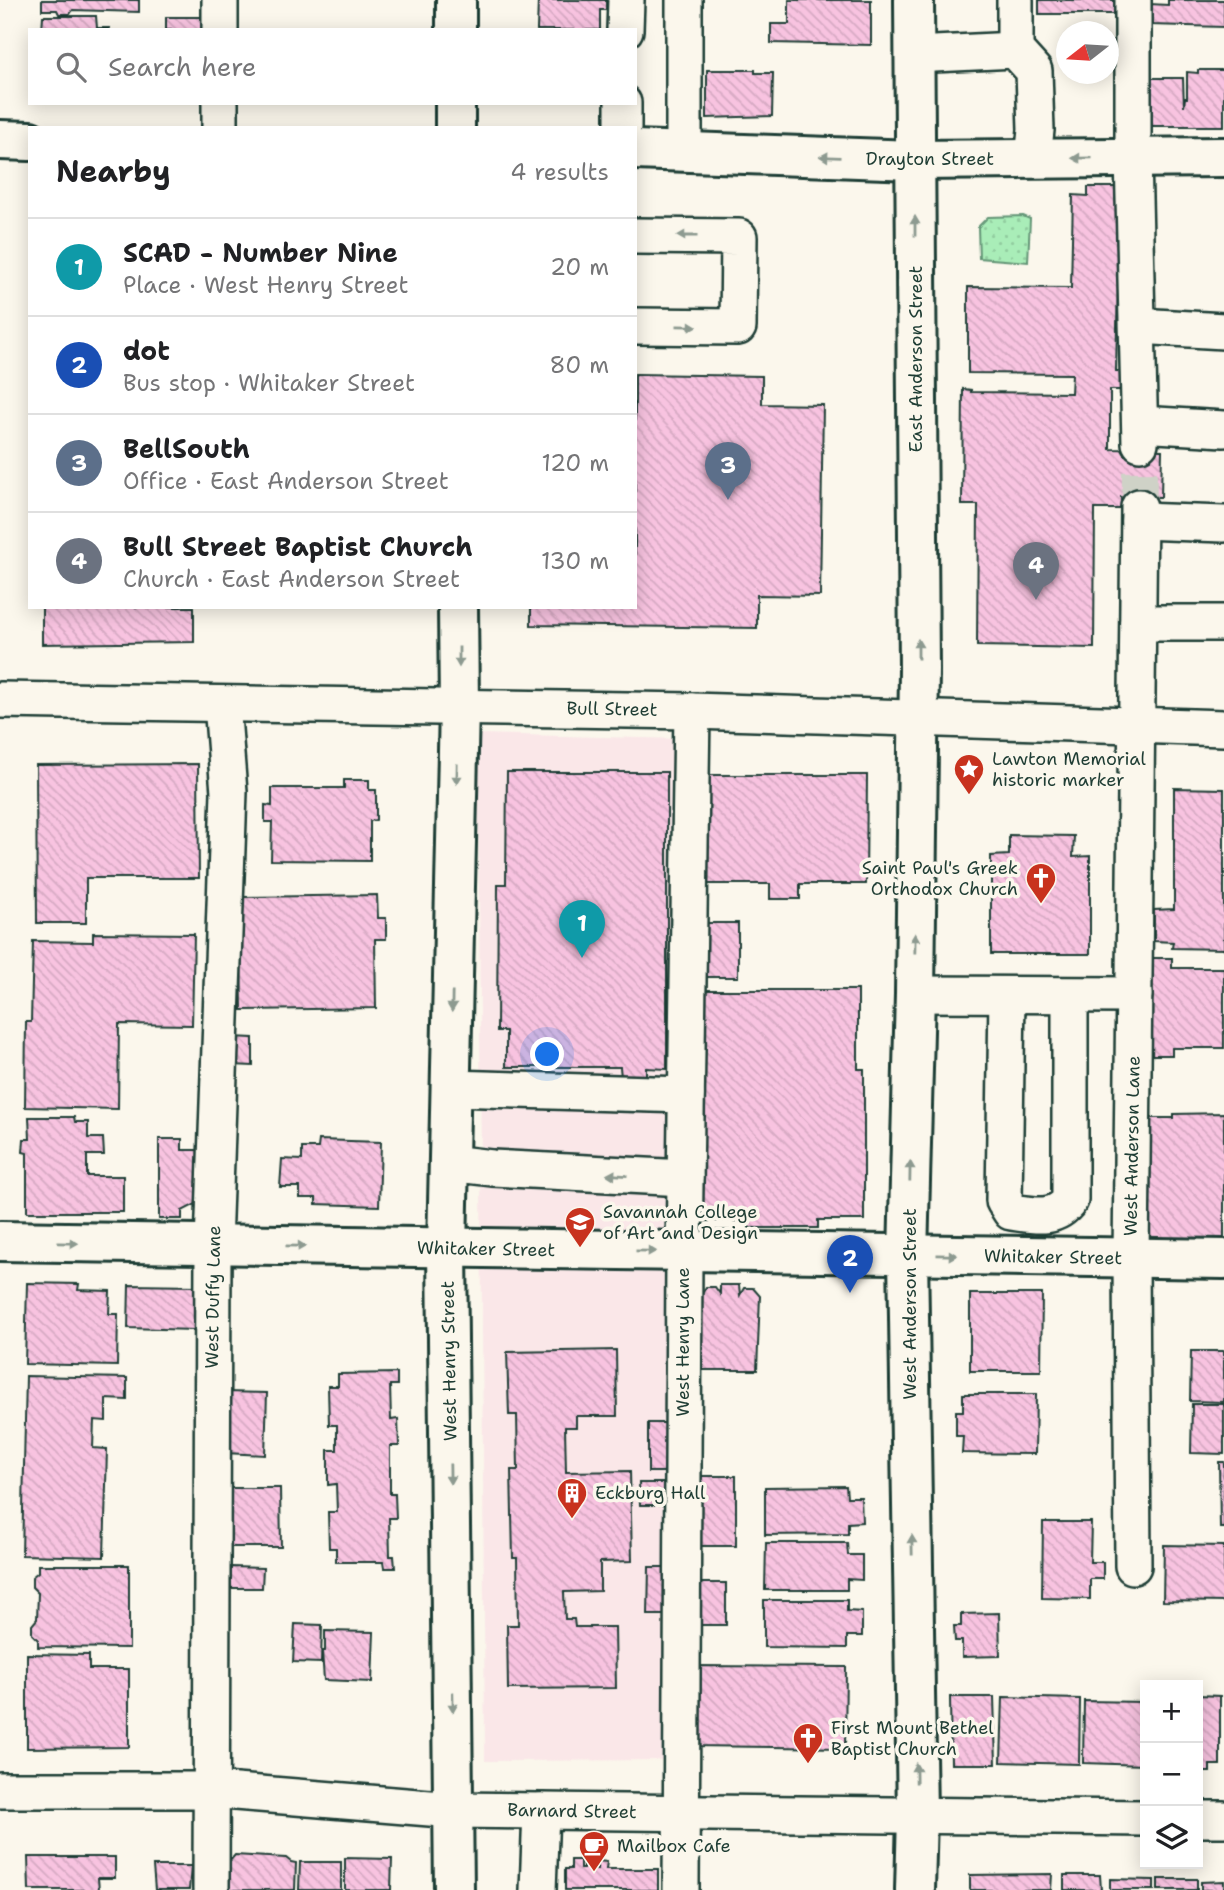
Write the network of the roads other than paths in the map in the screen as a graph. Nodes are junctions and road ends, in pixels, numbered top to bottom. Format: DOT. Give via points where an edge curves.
graph roads {
  1 [pos="220,0"];
  2 [pos="456,0"];
  3 [pos="626,0"];
  4 [pos="684,0"];
  5 [pos="914,0"];
  6 [pos="1015,0"];
  7 [pos="1133,0"];
  8 [pos="220,28"];
  9 [pos="456,28"];
  10 [pos="625,28"];
  11 [pos="1014,50"];
  12 [pos="914,55"];
  13 [pos="220,105"];
  14 [pos="455,105"];
  15 [pos="623,105"];
  16 [pos="220,126"];
  17 [pos="455,126"];
  18 [pos="623,126"];
  19 [pos="0,140"];
  20 [pos="28,141"];
  21 [pos="637,150"];
  22 [pos="684,151"];
  23 [pos="1133,157"];
  24 [pos="1224,157"];
  25 [pos="1033,159"];
  26 [pos="914,160"];
  27 [pos="637,236"];
  28 [pos="637,326"];
  29 [pos="1138,326"];
  30 [pos="1224,331"];
  31 [pos="1224,429"];
  32 [pos="1224,524"];
  33 [pos="458,609"];
  34 [pos="1138,623"];
  35 [pos="1224,623"];
  36 [pos="0,700"];
  37 [pos="222,704"];
  38 [pos="459,706"];
  39 [pos="692,711"];
  40 [pos="918,718"];
  41 [pos="1137,727"];
  42 [pos="1224,728"];
  43 [pos="915,994"];
  44 [pos="1007,995"];
  45 [pos="1133,995"];
  46 [pos="1070,996"];
  47 [pos="451,1088"];
  48 [pos="687,1095"];
  49 [pos="449,1163"];
  50 [pos="685,1178"];
  51 [pos="0,1241"];
  52 [pos="213,1245"];
  53 [pos="447,1248"];
  54 [pos="684,1251"];
  55 [pos="908,1255"];
  56 [pos="1131,1258"];
  57 [pos="1224,1259"];
  58 [pos="1133,1566"];
  59 [pos="0,1790"];
  60 [pos="211,1790"];
  61 [pos="454,1810"];
  62 [pos="541,1811"];
  63 [pos="681,1813"];
  64 [pos="917,1815"];
  65 [pos="1140,1818"];
  66 [pos="1203,1819"];
  67 [pos="1224,1819"];
  68 [pos="211,1890"];
  69 [pos="454,1890"];
  70 [pos="538,1890"];
  71 [pos="681,1890"];
  72 [pos="915,1890"];
  1 -- 8 [label="street"];
  2 -- 9 [label="main road"];
  3 -- 10 [label="street"];
  4 -- 22 [label="street"];
  5 -- 12 [label="main road, East Anderson Street"];
  6 -- 11 [label="street"];
  7 -- 23 [label="street"];
  11 -- 12 [label="street"];
  11 -- 25 [label="street" via="1034,71"];
  12 -- 26 [label="main road, East Anderson Street"];
  13 -- 16 [label="street"];
  14 -- 17 [label="main road"];
  15 -- 18 [label="street"];
  19 -- 20 [label="main road"];
  21 -- 22 [label="main road, Drayton Street"];
  26 -- 22 [label="main road, Drayton Street, one-way"];
  23 -- 24 [label="main road, Drayton Street"];
  23 -- 25 [label="main road, Drayton Street, one-way"];
  23 -- 29 [label="street"];
  25 -- 26 [label="main road, Drayton Street"];
  40 -- 26 [label="main road, East Anderson Street, one-way"];
  28 -- 27 [label="street, one-way" via="738,327 739,237"];
  29 -- 30 [label="street"];
  29 -- 31 [label="street" via="1140,433"];
  32 -- 34 [label="street, West Anderson Lane" via="1139,514"];
  33 -- 38 [label="main road, West Henry Street, one-way"];
  34 -- 35 [label="street"];
  34 -- 41 [label="street, West Anderson Lane"];
  36 -- 37 [label="street, Bull Street"];
  37 -- 38 [label="street, Bull Street"];
  37 -- 52 [label="street, West Duffy Lane" via="229,792"];
  38 -- 39 [label="street, Bull Street"];
  38 -- 47 [label="main road, West Henry Street, one-way"];
  39 -- 40 [label="street, Bull Street"];
  39 -- 48 [label="street, West Henry Lane"];
  40 -- 41 [label="street, Bull Street"];
  43 -- 40 [label="main road, West Anderson Street, one-way"];
  41 -- 42 [label="street, Bull Street"];
  41 -- 45 [label="street, West Anderson Lane"];
  43 -- 44 [label="street"];
  55 -- 43 [label="main road, West Anderson Street, one-way"];
  44 -- 46 [label="street"];
  44 -- 46 [label="street" via="1004,1201 1011,1212 1033,1214 1054,1214 1070,1200"];
  45 -- 46 [label="street"];
  45 -- 56 [label="street, West Anderson Lane"];
  47 -- 48 [label="street"];
  47 -- 49 [label="main road, West Henry Street"];
  48 -- 50 [label="street, West Henry Lane"];
  50 -- 49 [label="street, one-way"];
  49 -- 53 [label="main road, West Henry Street"];
  50 -- 54 [label="street, West Henry Lane"];
  51 -- 52 [label="main road, Whitaker Street, one-way"];
  52 -- 53 [label="main road, Whitaker Street, one-way"];
  52 -- 60 [label="street, West Duffy Lane"];
  53 -- 54 [label="main road, Whitaker Street, one-way"];
  53 -- 61 [label="main road, West Henry Street, one-way"];
  54 -- 55 [label="main road, Whitaker Street"];
  54 -- 63 [label="street, West Henry Lane"];
  55 -- 56 [label="main road, Whitaker Street, one-way"];
  64 -- 55 [label="main road, West Anderson Street, one-way"];
  56 -- 57 [label="main road, Whitaker Street"];
  56 -- 58 [label="street, West Anderson Lane"];
  59 -- 60 [label="street, Barnard Street"];
  60 -- 61 [label="street, Barnard Street"];
  60 -- 68 [label="street, West Duffy Lane"];
  61 -- 62 [label="street, Barnard Street"];
  61 -- 69 [label="main road, West Henry Street"];
  62 -- 63 [label="street, Barnard Street"];
  62 -- 70 [label="street"];
  63 -- 64 [label="street, Barnard Street"];
  63 -- 71 [label="street, West Henry Lane"];
  64 -- 65 [label="street, Barnard Street"];
  64 -- 72 [label="main road, West Anderson Street"];
  66 -- 67 [label="street"];
}
